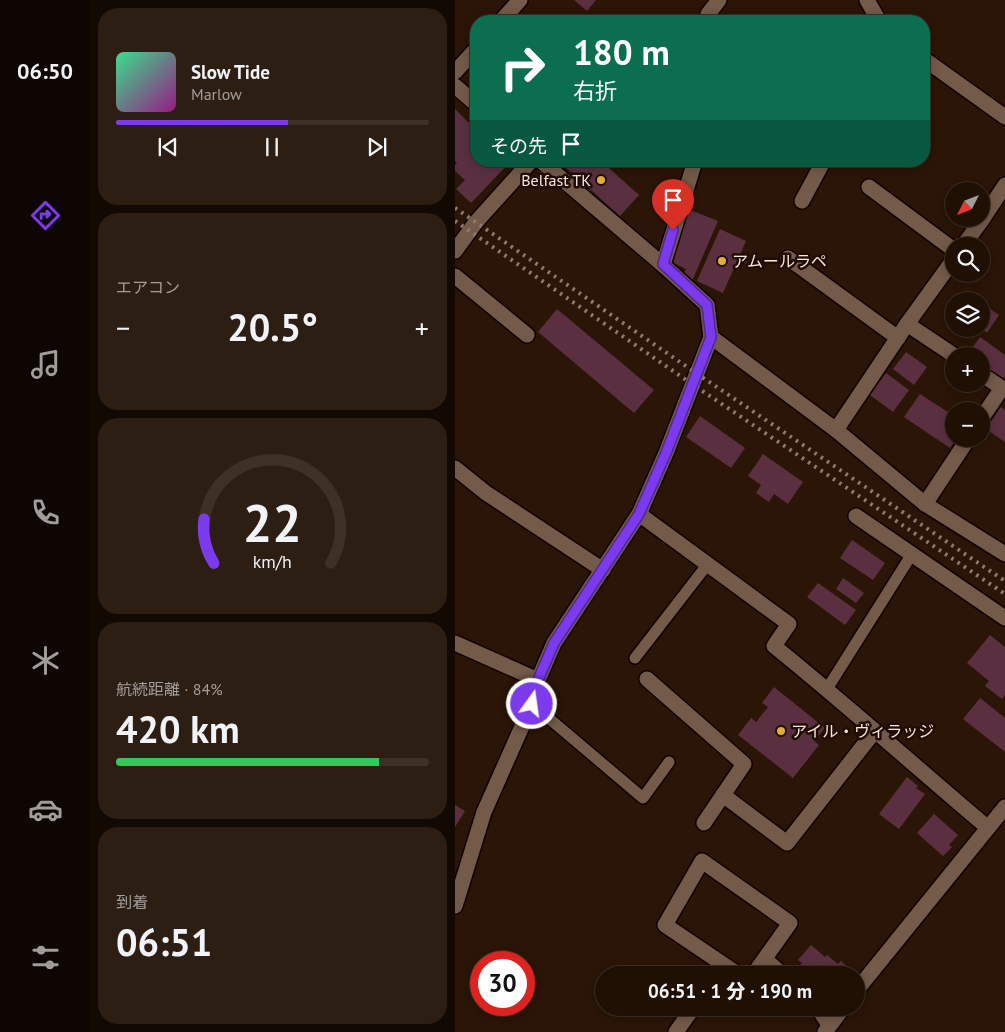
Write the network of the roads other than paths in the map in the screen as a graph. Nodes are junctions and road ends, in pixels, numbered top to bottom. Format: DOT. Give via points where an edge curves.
graph roads {
  1 [pos="520,0"];
  2 [pos="719,0"];
  3 [pos="867,0"];
  4 [pos="506,15"];
  5 [pos="709,15"];
  6 [pos="876,15"];
  7 [pos="470,55"];
  8 [pos="930,64"];
  9 [pos="455,72"];
  10 [pos="455,86"];
  11 [pos="470,99"];
  12 [pos="1005,117"];
  13 [pos="526,167"];
  14 [pos="548,167"];
  15 [pos="693,167"];
  16 [pos="820,167"];
  17 [pos="1005,185"];
  18 [pos="869,187"];
  19 [pos="802,200"];
  20 [pos="970,237"];
  21 [pos="945,243"];
  22 [pos="455,251"];
  23 [pos="788,258"];
  24 [pos="663,264"];
  25 [pos="945,271"];
  26 [pos="455,276"];
  27 [pos="907,324"];
  28 [pos="527,335"];
  29 [pos="711,337"];
  30 [pos="898,338"];
  31 [pos="945,349"];
  32 [pos="990,380"];
  33 [pos="1004,389"];
  34 [pos="990,407"];
  35 [pos="836,430"];
  36 [pos="963,447"];
  37 [pos="455,468"];
  38 [pos="925,504"];
  39 [pos="639,514"];
  40 [pos="856,516"];
  41 [pos="912,554"];
  42 [pos="1005,554"];
  43 [pos="707,565"];
  44 [pos="603,570"];
  45 [pos="1005,618"];
  46 [pos="455,644"];
  47 [pos="635,658"];
  48 [pos="647,679"];
  49 [pos="538,680"];
  50 [pos="827,689"];
  51 [pos="532,704"];
  52 [pos="874,732"];
  53 [pos="669,762"];
  54 [pos="723,795"];
  55 [pos="1005,807"];
  56 [pos="704,823"];
  57 [pos="988,828"];
  58 [pos="455,906"];
  59 [pos="765,959"];
  60 [pos="714,966"];
  61 [pos="760,966"];
  62 [pos="773,966"];
  63 [pos="865,980"];
  64 [pos="687,1016"];
  65 [pos="822,1016"];
  66 [pos="837,1016"];
  67 [pos="827,1028"];
  68 [pos="676,1032"];
  1 -- 4 [label="street"];
  2 -- 5 [label="street"];
  3 -- 6 [label="street"];
  7 -- 9 [label="street"];
  8 -- 12 [label="street"];
  10 -- 11 [label="street"];
  13 -- 22 [label="street"];
  14 -- 24 [label="street"];
  15 -- 24 [label="street"];
  16 -- 19 [label="street"];
  17 -- 20 [label="street"];
  18 -- 21 [label="street"];
  23 -- 30 [label="street"];
  24 -- 29 [label="street" via="707,305"];
  25 -- 27 [label="street"];
  26 -- 28 [label="street"];
  27 -- 30 [label="street"];
  27 -- 31 [label="street"];
  29 -- 35 [label="street"];
  29 -- 39 [label="street"];
  30 -- 35 [label="street"];
  32 -- 33 [label="street"];
  33 -- 34 [label="street"];
  35 -- 38 [label="street"];
  36 -- 38 [label="street"];
  37 -- 44 [label="street" via="486,493"];
  38 -- 42 [label="street"];
  39 -- 43 [label="street"];
  39 -- 44 [label="street"];
  40 -- 41 [label="street"];
  41 -- 45 [label="street"];
  41 -- 50 [label="lane"];
  43 -- 47 [label="lane"];
  43 -- 50 [label="street" via="789,624 775,646"];
  44 -- 49 [label="street" via="554,643"];
  46 -- 49 [label="street"];
  48 -- 54 [label="street" via="744,764"];
  49 -- 51 [label="street"];
  50 -- 52 [label="street"];
  51 -- 53 [label="lane" via="643,798"];
  51 -- 58 [label="street" via="484,812"];
  52 -- 54 [label="street" via="787,843"];
  52 -- 57 [label="street"];
  54 -- 56 [label="street"];
  55 -- 57 [label="street"];
  57 -- 63 [label="street"];
  59 -- 60 [label="street" via="790,923 703,861 665,925"];
  59 -- 61 [label="street"];
  59 -- 62 [label="street"];
  64 -- 68 [label="street"];
  65 -- 67 [label="street"];
  66 -- 67 [label="street"];
}
